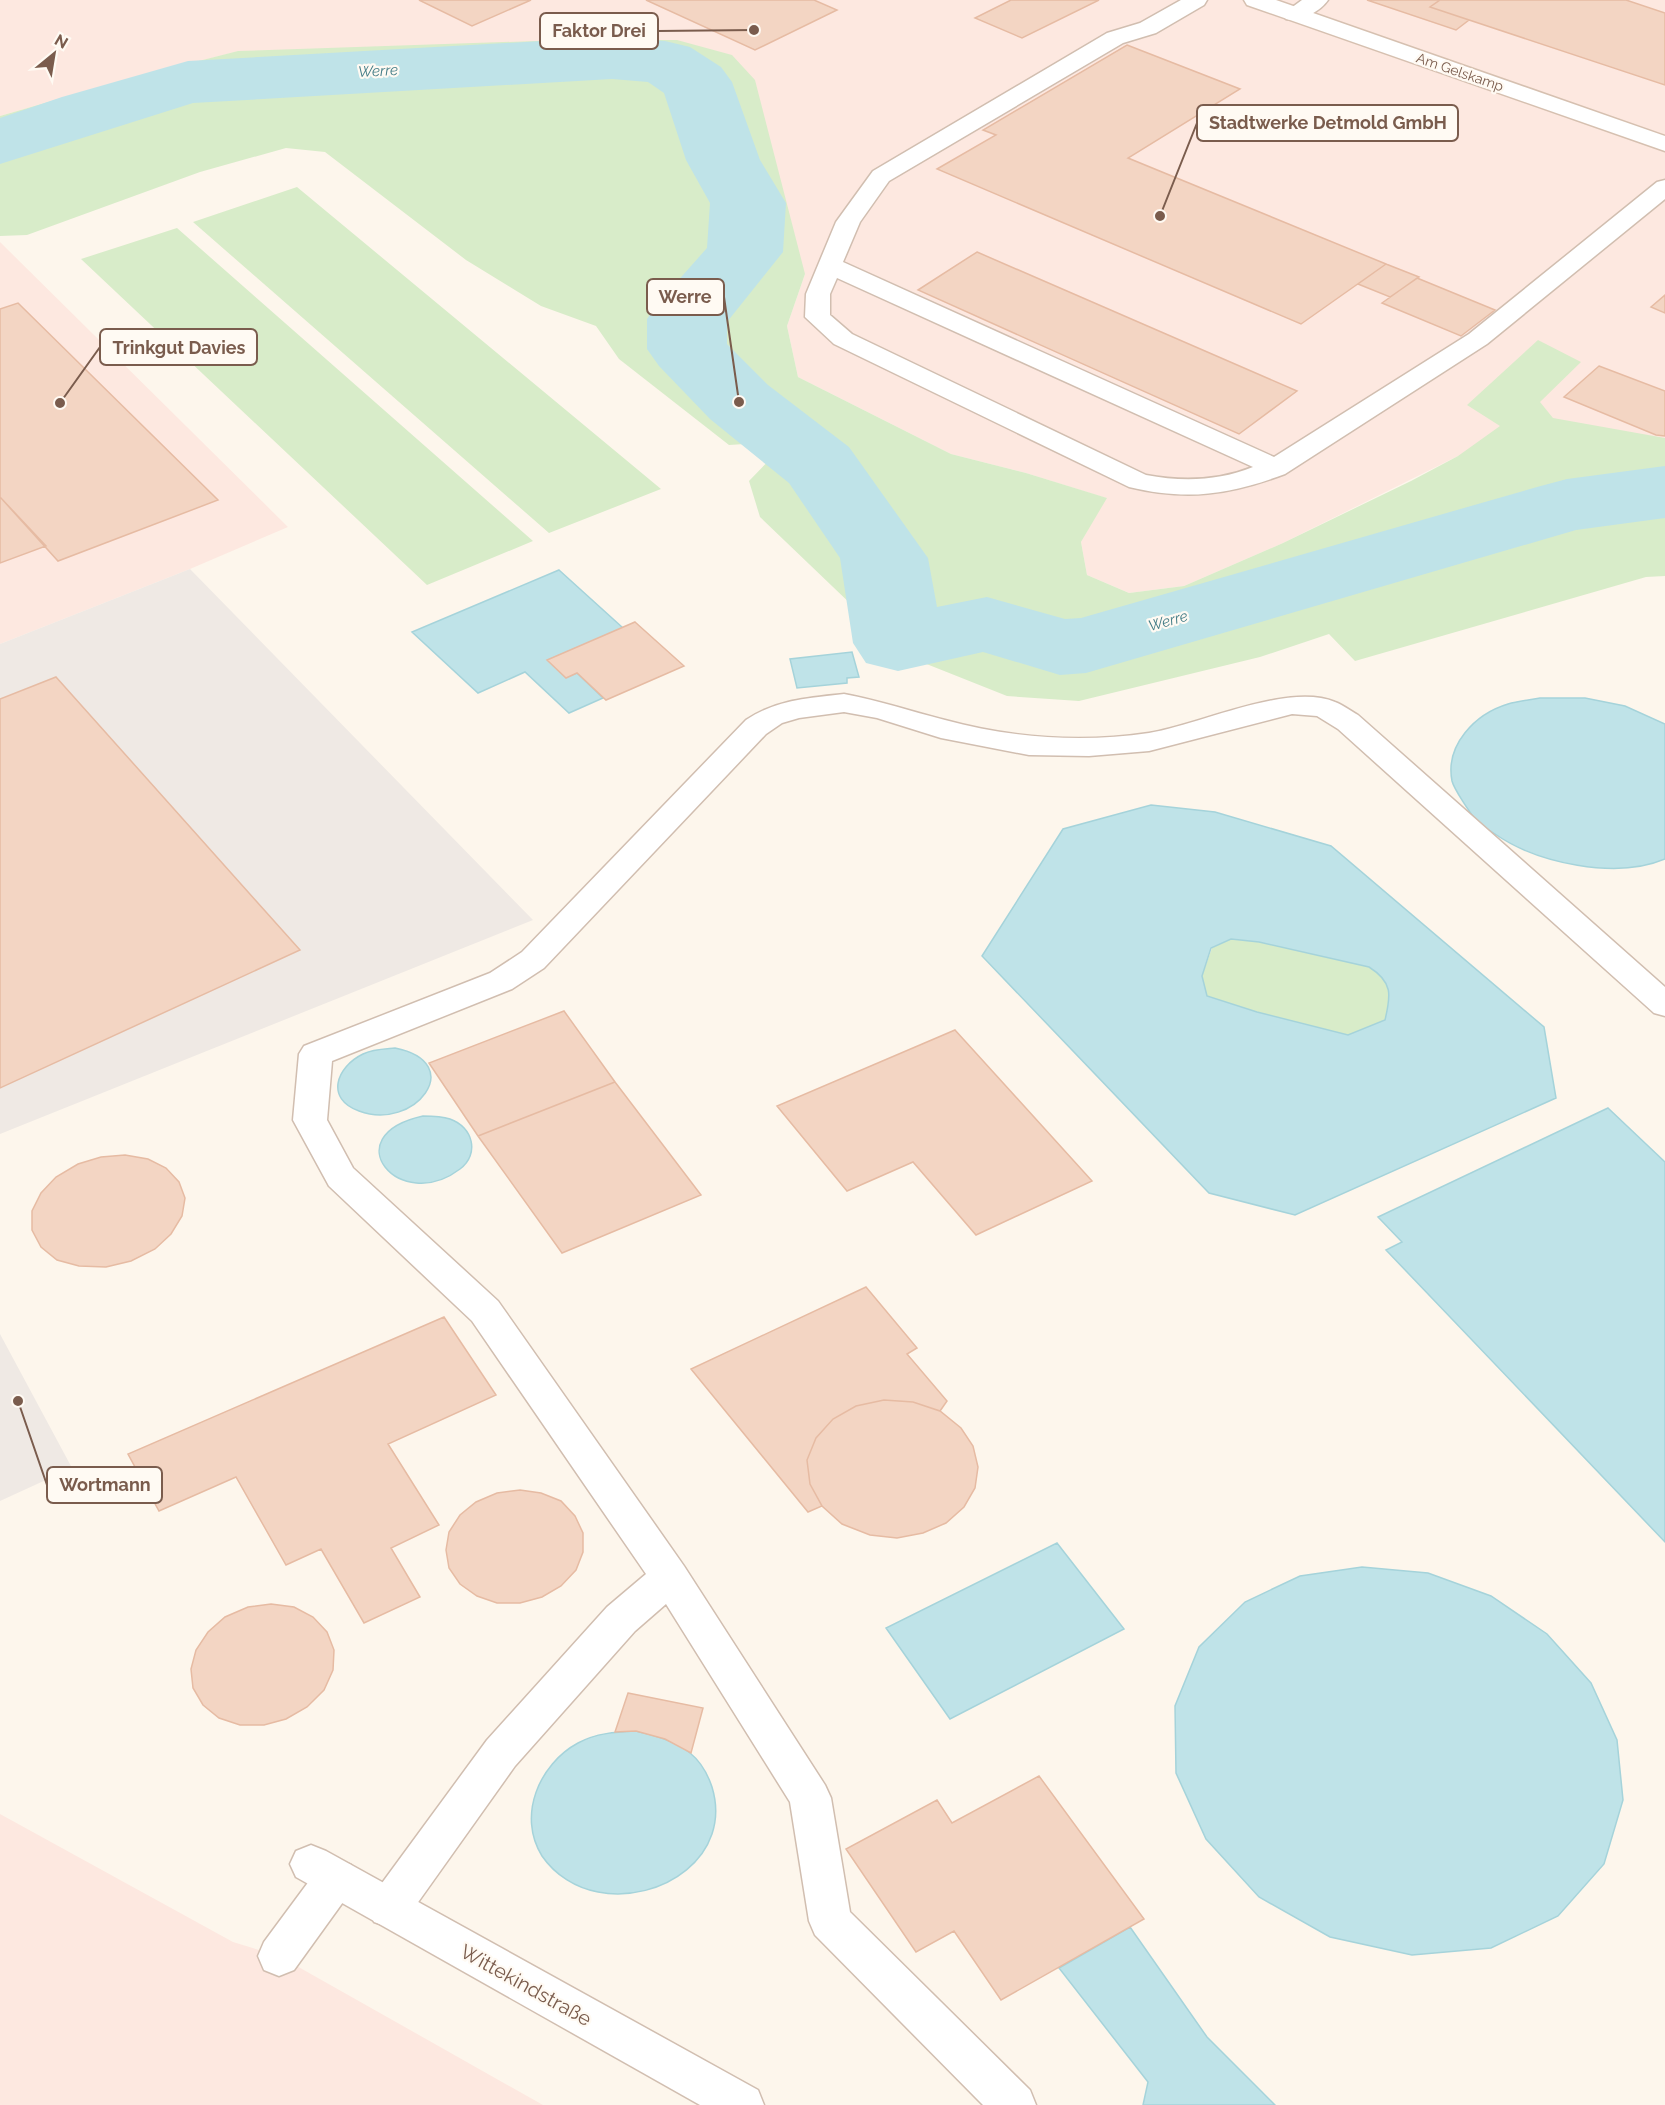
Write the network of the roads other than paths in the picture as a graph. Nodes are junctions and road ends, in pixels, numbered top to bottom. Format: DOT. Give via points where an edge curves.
graph roads {
  1 [pos="1196,0"];
  2 [pos="1255,0"];
  3 [pos="1317,0"];
  4 [pos="1294,15"];
  5 [pos="1665,144"];
  6 [pos="1665,187"];
  7 [pos="831,266"];
  8 [pos="1276,468"];
  9 [pos="1665,1005"];
  10 [pos="670,1577"];
  11 [pos="389,1908"];
  12 [pos="279,1956"];
  13 [pos="742,2105"];
  14 [pos="1014,2105"];
  1 -- 7 [label="street" via="1148,28 1115,38 881,176 848,222"];
  2 -- 4 [label="street, Am Gelskamp"];
  3 -- 4 [label="street"];
  4 -- 5 [label="street, Am Gelskamp"];
  6 -- 8 [label="street" via="1478,339"];
  7 -- 8 [label="street"];
  7 -- 8 [label="street" via="818,294 817,317 843,339 1138,481 1170,488 1209,489"];
  9 -- 10 [label="street" via="1348,722 1324,708 1292,705 1149,742 1089,747 1029,746 941,729 882,710 844,703 797,708 772,717 740,741 533,960 501,981 316,1054 310,1120 341,1177 485,1311"];
  10 -- 11 [label="street" via="621,1618 501,1753"];
  10 -- 14 [label="street" via="810,1798 830,1921"];
  11 -- 12 [label="street, Wittekindstraße" via="323,1871"];
  11 -- 13 [label="street, Wittekindstraße"];
}
